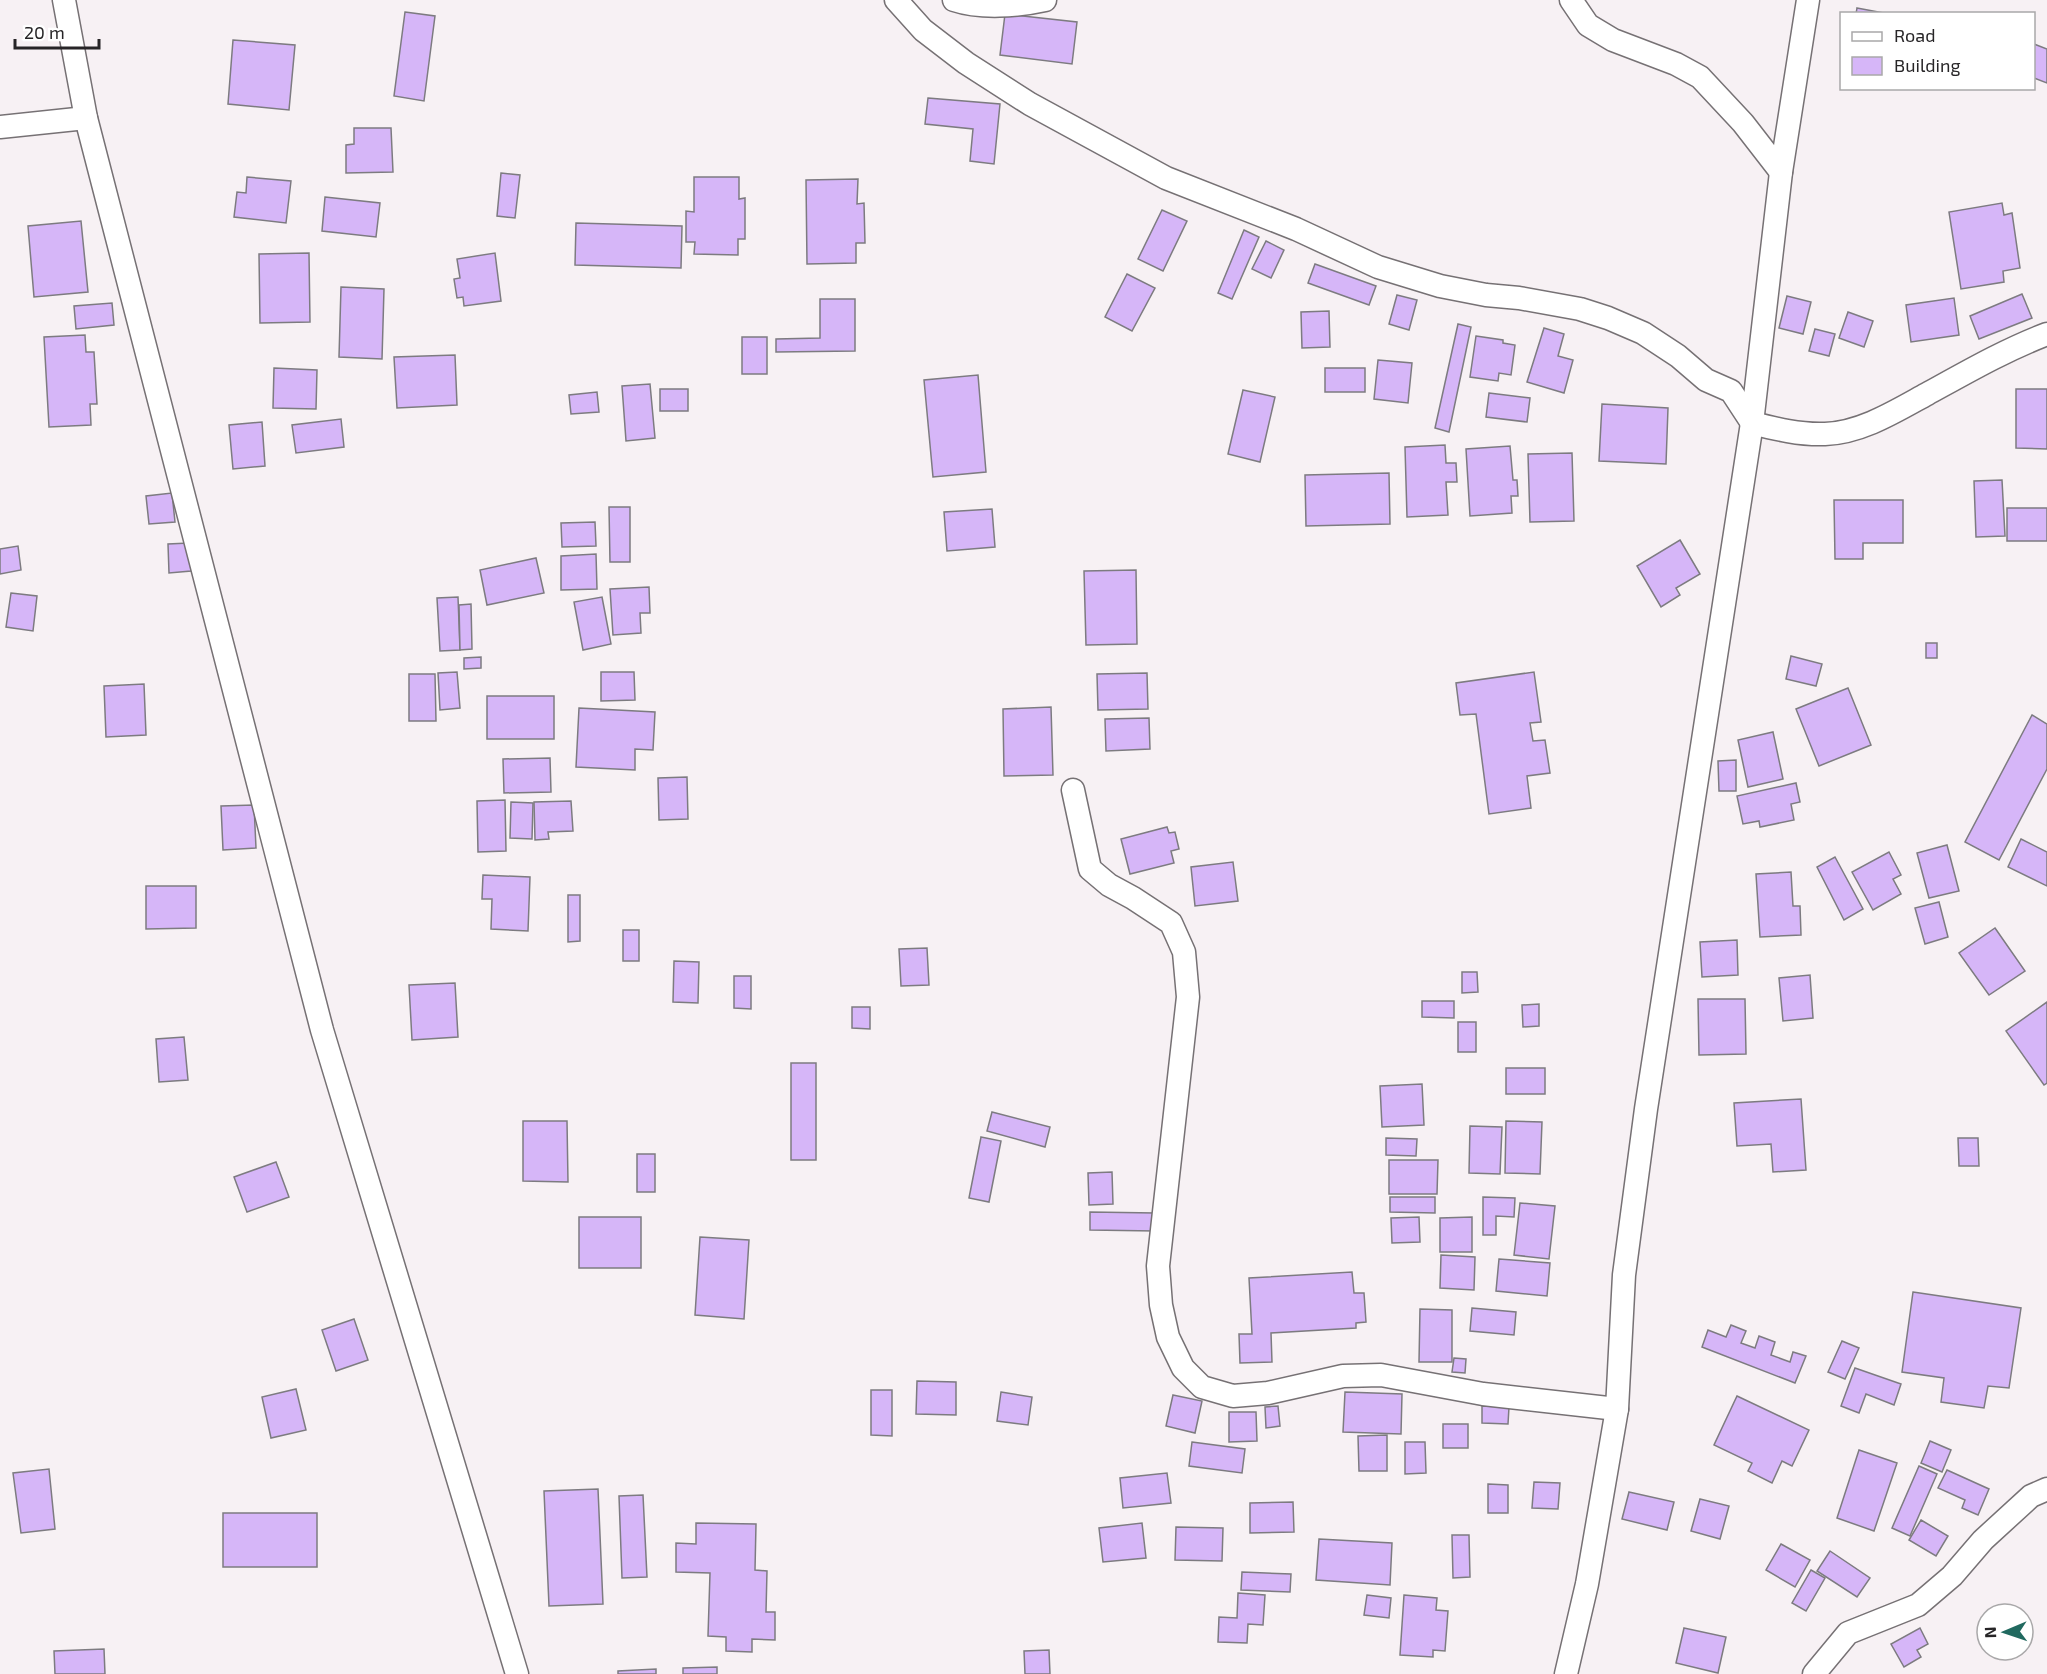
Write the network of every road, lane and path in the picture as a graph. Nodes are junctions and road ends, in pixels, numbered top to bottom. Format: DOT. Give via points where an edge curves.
graph roads {
  1 [pos="64,0"];
  2 [pos="896,0"];
  3 [pos="954,0"];
  4 [pos="1045,0"];
  5 [pos="1571,0"];
  6 [pos="1808,0"];
  7 [pos="86,118"];
  8 [pos="0,127"];
  9 [pos="1781,172"];
  10 [pos="2047,334"];
  11 [pos="1752,423"];
  12 [pos="1072,790"];
  13 [pos="1617,1409"];
  14 [pos="2047,1489"];
  15 [pos="517,1674"];
  16 [pos="1566,1674"];
  17 [pos="1814,1674"];
  1 -- 7 [label="street"];
  2 -- 11 [label="street" via="923,30 966,63 1030,104 1166,178 1296,229 1378,267 1440,286 1580,309 1608,318 1643,333 1706,380 1731,391"];
  3 -- 4 [label="street" via="1019,5"];
  5 -- 9 [label="street" via="1588,25 1613,40 1700,76"];
  6 -- 9 [label="street"];
  7 -- 8 [label="street"];
  7 -- 15 [label="street" via="322,1030"];
  9 -- 11 [label="street"];
  10 -- 11 [label="street" via="2015,346 1893,412 1853,429 1826,434 1789,432"];
  11 -- 13 [label="street" via="1645,1121 1624,1275"];
  12 -- 13 [label="street" via="1090,869 1171,923 1184,952 1188,997 1158,1266 1168,1337 1183,1368 1202,1387 1233,1396 1268,1393 1343,1376 1381,1375 1483,1394"];
  13 -- 16 [label="street" via="1587,1584"];
  14 -- 17 [label="street" via="2031,1496 1918,1605 1848,1633"];
}
